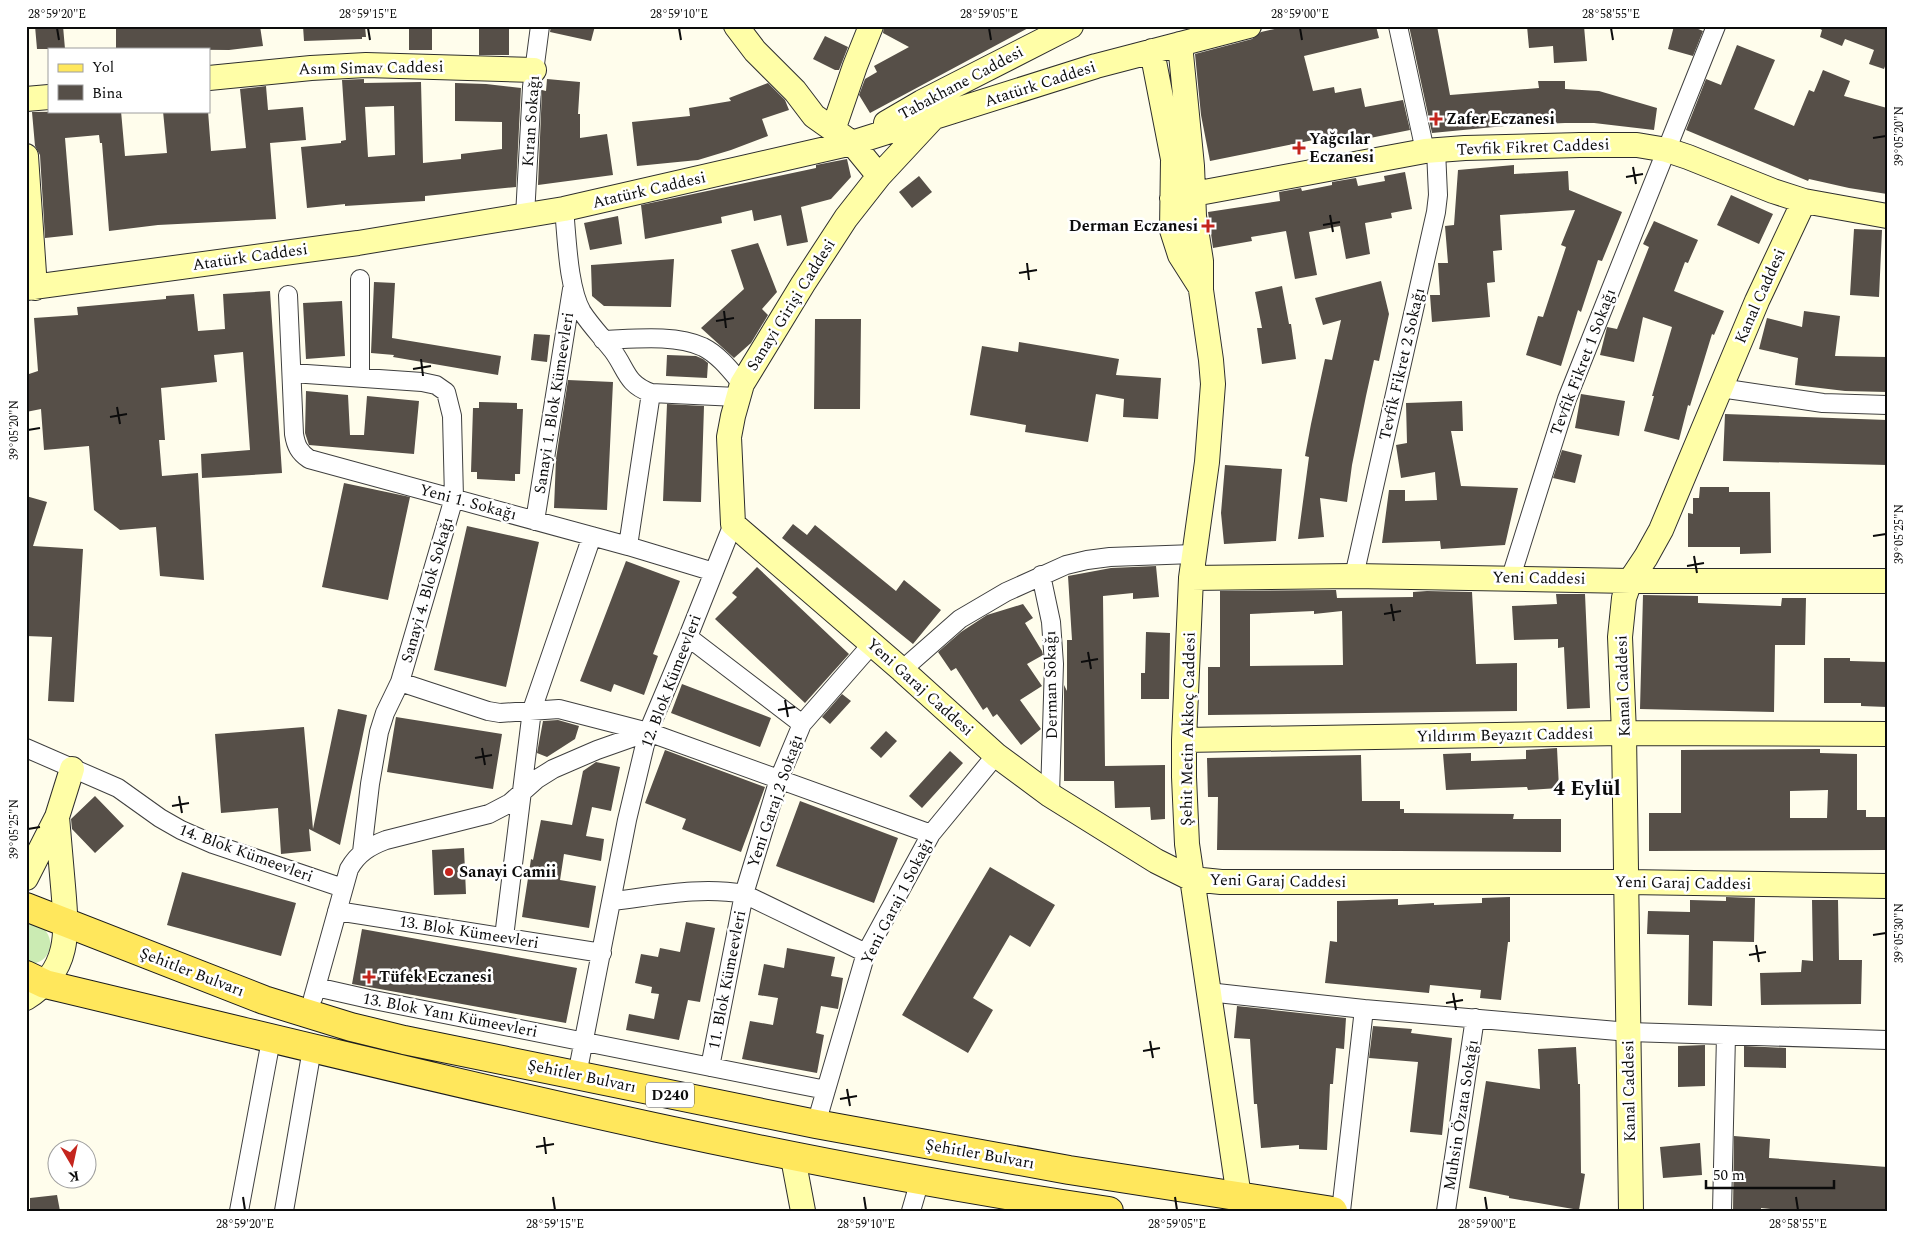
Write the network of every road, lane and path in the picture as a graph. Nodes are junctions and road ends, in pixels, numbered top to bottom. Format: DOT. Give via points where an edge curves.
graph roads {
  1 [pos="540,26"];
  2 [pos="736,26"];
  3 [pos="871,26"];
  4 [pos="1070,26"];
  5 [pos="1249,26"];
  6 [pos="1398,26"];
  7 [pos="1716,26"];
  8 [pos="1180,44"];
  9 [pos="1152,51"];
  10 [pos="1021,52"];
  11 [pos="534,70"];
  12 [pos="210,78"];
  13 [pos="1032,87"];
  14 [pos="48,97"];
  15 [pos="26,99"];
  16 [pos="932,119"];
  17 [pos="843,136"];
  18 [pos="1667,150"];
  19 [pos="1431,151"];
  20 [pos="26,156"];
  21 [pos="879,176"];
  22 [pos="1183,196"];
  23 [pos="1804,201"];
  24 [pos="564,210"];
  25 [pos="524,216"];
  26 [pos="1887,216"];
  27 [pos="360,278"];
  28 [pos="572,285"];
  29 [pos="29,289"];
  30 [pos="288,295"];
  31 [pos="603,340"];
  32 [pos="292,373"];
  33 [pos="360,378"];
  34 [pos="1720,388"];
  35 [pos="740,391"];
  36 [pos="650,393"];
  37 [pos="1887,405"];
  38 [pos="454,498"];
  39 [pos="535,521"];
  40 [pos="732,524"];
  41 [pos="592,536"];
  42 [pos="628,546"];
  43 [pos="1194,554"];
  44 [pos="714,572"];
  45 [pos="1041,576"];
  46 [pos="1354,576"];
  47 [pos="1191,578"];
  48 [pos="1510,578"];
  49 [pos="1630,581"];
  50 [pos="1887,581"];
  51 [pos="688,637"];
  52 [pos="872,644"];
  53 [pos="902,670"];
  54 [pos="400,682"];
  55 [pos="532,710"];
  56 [pos="802,724"];
  57 [pos="648,732"];
  58 [pos="1624,733"];
  59 [pos="1887,734"];
  60 [pos="1184,740"];
  61 [pos="26,748"];
  62 [pos="996,754"];
  63 [pos="72,769"];
  64 [pos="780,779"];
  65 [pos="521,792"];
  66 [pos="1050,795"];
  67 [pos="57,817"];
  68 [pos="932,834"];
  69 [pos="362,852"];
  70 [pos="26,878"];
  71 [pos="1192,879"];
  72 [pos="1626,882"];
  73 [pos="1887,886"];
  74 [pos="343,888"];
  75 [pos="744,894"];
  76 [pos="613,901"];
  77 [pos="26,907"];
  78 [pos="336,911"];
  79 [pos="66,924"];
  80 [pos="504,937"];
  81 [pos="602,953"];
  82 [pos="866,953"];
  83 [pos="33,985"];
  84 [pos="316,987"];
  85 [pos="1208,992"];
  86 [pos="1364,1009"];
  87 [pos="308,1015"];
  88 [pos="1476,1018"];
  89 [pos="1628,1032"];
  90 [pos="1726,1035"];
  91 [pos="271,1040"];
  92 [pos="1887,1040"];
  93 [pos="584,1042"];
  94 [pos="312,1049"];
  95 [pos="710,1066"];
  96 [pos="577,1075"];
  97 [pos="826,1090"];
  98 [pos="816,1124"];
  99 [pos="793,1158"];
  100 [pos="920,1180"];
  101 [pos="1239,1197"];
  102 [pos="1069,1208"];
  103 [pos="239,1211"];
  104 [pos="284,1211"];
  105 [pos="803,1211"];
  106 [pos="912,1211"];
  107 [pos="1109,1211"];
  108 [pos="1333,1211"];
  109 [pos="1341,1211"];
  110 [pos="1446,1211"];
  111 [pos="1631,1211"];
  112 [pos="1722,1211"];
  1 -- 11 [label="street, Kıran Sokağı"];
  2 -- 17 [label="street" via="814,116"];
  3 -- 17 [label="street"];
  4 -- 10 [label="street, Tabakhane Caddesi"];
  5 -- 8 [label="street, Atatürk Caddesi"];
  6 -- 19 [label="street, Tevfik Fikret 2 Sokağı"];
  7 -- 18 [label="street, Tevfik Fikret 1 Sokağı"];
  8 -- 9 [label="street, Atatürk Caddesi"];
  8 -- 22 [label="street, Şehit Metin Akkoç Caddesi" via="1192,158"];
  9 -- 13 [label="street, Atatürk Caddesi"];
  9 -- 22 [label="street, Şehit Metin Akkoç Caddesi"];
  10 -- 13 [label="street"];
  10 -- 17 [label="street, Tabakhane Caddesi" via="922,102"];
  11 -- 12 [label="street, Asım Simav Caddesi" via="366,65"];
  11 -- 25 [label="street, Kıran Sokağı"];
  13 -- 16 [label="street, Atatürk Caddesi"];
  14 -- 15 [label="street"];
  16 -- 17 [label="street, Atatürk Caddesi"];
  16 -- 21 [label="street, Sanayi Girişi Caddesi"];
  17 -- 21 [label="street"];
  17 -- 24 [label="street, Atatürk Caddesi"];
  18 -- 19 [label="street, Tevfik Fikret Caddesi" via="1612,144"];
  18 -- 23 [label="street, Tevfik Fikret Caddesi"];
  18 -- 48 [label="street, Tevfik Fikret 1 Sokağı" via="1567,399"];
  19 -- 22 [label="street, Tevfik Fikret Caddesi"];
  19 -- 46 [label="street, Tevfik Fikret 2 Sokağı" via="1438,194 1436,212"];
  20 -- 29 [label="street"];
  21 -- 35 [label="street, Sanayi Girişi Caddesi" via="823,253"];
  22 -- 43 [label="street, Şehit Metin Akkoç Caddesi" via="1194,216 1213,384 1207,462"];
  23 -- 26 [label="street, Tevfik Fikret Caddesi"];
  23 -- 34 [label="street, Kanal Caddesi"];
  24 -- 25 [label="street, Atatürk Caddesi"];
  24 -- 28 [label="street"];
  25 -- 29 [label="street, Atatürk Caddesi"];
  27 -- 33 [label="street"];
  28 -- 31 [label="street" via="581,310"];
  28 -- 39 [label="street, Sanayi 1. Blok Kümeevleri"];
  30 -- 32 [label="street"];
  31 -- 35 [label="street" via="666,339 702,347 714,354"];
  31 -- 36 [label="street" via="633,384"];
  32 -- 33 [label="street"];
  32 -- 38 [label="street, Yeni 1. Sokağı" via="294,434 302,454"];
  33 -- 38 [label="street, Sanayi 4. Blok Sokağı" via="422,382 436,385 446,392 452,416"];
  34 -- 37 [label="street" via="1822,403"];
  34 -- 49 [label="street, Kanal Caddesi" via="1661,530"];
  35 -- 36 [label="street"];
  35 -- 40 [label="street, Sanayi Girişi Caddesi" via="729,437"];
  36 -- 42 [label="street"];
  38 -- 39 [label="street, Yeni 1. Sokağı"];
  38 -- 54 [label="street, Sanayi 4. Blok Sokağı"];
  39 -- 41 [label="street, Yeni 1. Sokağı"];
  40 -- 44 [label="street, 12. Blok Kümeevleri"];
  40 -- 52 [label="street, Yeni Garaj Caddesi"];
  41 -- 42 [label="street, Yeni 1. Sokağı"];
  41 -- 55 [label="street"];
  42 -- 44 [label="street, Yeni 1. Sokağı"];
  43 -- 45 [label="street" via="1087,560"];
  43 -- 47 [label="street, Şehit Metin Akkoç Caddesi"];
  44 -- 51 [label="street, 12. Blok Kümeevleri"];
  45 -- 53 [label="street" via="960,619"];
  45 -- 66 [label="street, Derman Sokağı" via="1051,622 1054,664"];
  46 -- 47 [label="street, Yeni Caddesi"];
  46 -- 48 [label="street, Yeni Caddesi"];
  47 -- 60 [label="street, Şehit Metin Akkoç Caddesi"];
  48 -- 49 [label="street, Yeni Caddesi"];
  49 -- 50 [label="street, Yeni Caddesi"];
  49 -- 58 [label="street, Kanal Caddesi" via="1624,598 1620,637"];
  51 -- 56 [label="street"];
  51 -- 57 [label="street, 12. Blok Kümeevleri"];
  52 -- 53 [label="street, Yeni Garaj Caddesi"];
  52 -- 56 [label="street, Yeni Garaj 2 Sokağı"];
  53 -- 62 [label="street, Yeni Garaj Caddesi"];
  54 -- 55 [label="street" via="488,711"];
  54 -- 69 [label="street, Sanayi 4. Blok Sokağı" via="379,732"];
  55 -- 57 [label="street" via="559,709"];
  55 -- 65 [label="street"];
  56 -- 64 [label="street, Yeni Garaj 2 Sokağı"];
  57 -- 64 [label="street"];
  57 -- 65 [label="street" via="572,760 537,779"];
  57 -- 76 [label="street, 12. Blok Kümeevleri" via="627,820"];
  58 -- 59 [label="street, Yıldırım Beyazıt Caddesi"];
  58 -- 60 [label="street, Yıldırım Beyazıt Caddesi"];
  58 -- 72 [label="street, Kanal Caddesi"];
  60 -- 71 [label="street, Şehit Metin Akkoç Caddesi" via="1186,834"];
  61 -- 63 [label="street, 14. Blok Kümeevleri"];
  62 -- 66 [label="street, Yeni Garaj Caddesi"];
  62 -- 68 [label="street, Yeni Garaj 1 Sokağı"];
  63 -- 67 [label="street"];
  63 -- 74 [label="street, 14. Blok Kümeevleri" via="118,788 181,830"];
  64 -- 68 [label="street"];
  64 -- 75 [label="street, Yeni Garaj 2 Sokağı"];
  65 -- 69 [label="street" via="510,803 489,814 386,840"];
  65 -- 80 [label="street"];
  66 -- 71 [label="street, Yeni Garaj Caddesi" via="1156,861"];
  67 -- 70 [label="street"];
  67 -- 79 [label="street"];
  68 -- 82 [label="street, Yeni Garaj 1 Sokağı"];
  69 -- 74 [label="street" via="349,868"];
  71 -- 72 [label="street, Yeni Garaj Caddesi" via="1221,882"];
  71 -- 85 [label="street, Şehit Metin Akkoç Caddesi"];
  72 -- 73 [label="street, Yeni Garaj Caddesi"];
  72 -- 89 [label="street, Kanal Caddesi"];
  74 -- 78 [label="street"];
  75 -- 76 [label="street" via="706,890"];
  75 -- 82 [label="street"];
  75 -- 95 [label="street, 11. Blok Kümeevleri"];
  76 -- 81 [label="street, 12. Blok Kümeevleri"];
  77 -- 79 [label="main road, Şehitler Bulvarı / D240"];
  78 -- 80 [label="street, 13. Blok Kümeevleri"];
  78 -- 84 [label="street"];
  79 -- 83 [label="street" via="59,962"];
  79 -- 87 [label="main road, Şehitler Bulvarı / D240"];
  80 -- 81 [label="street, 13. Blok Kümeevleri"];
  81 -- 93 [label="street, 12. Blok Kümeevleri"];
  82 -- 97 [label="street, Yeni Garaj 1 Sokağı"];
  83 -- 91 [label="main road, Şehitler Bulvarı / D240"];
  84 -- 87 [label="street"];
  84 -- 93 [label="street, 13. Blok Yanı Kümeevleri"];
  85 -- 86 [label="street"];
  85 -- 101 [label="street, Şehit Metin Akkoç Caddesi"];
  86 -- 88 [label="street"];
  86 -- 109 [label="street"];
  87 -- 96 [label="main road, Şehitler Bulvarı / D240" via="404,1040"];
  88 -- 89 [label="street"];
  88 -- 110 [label="street, Muhsin Özata Sokağı"];
  89 -- 90 [label="street"];
  89 -- 111 [label="street, Kanal Caddesi"];
  90 -- 92 [label="street"];
  90 -- 112 [label="street"];
  91 -- 94 [label="main road, Şehitler Bulvarı / D240"];
  91 -- 103 [label="street"];
  93 -- 95 [label="street, 11. Blok Kümeevleri"];
  93 -- 96 [label="street, 12. Blok Kümeevleri"];
  94 -- 99 [label="main road, Şehitler Bulvarı / D240"];
  94 -- 104 [label="street"];
  95 -- 97 [label="street, 11. Blok Kümeevleri"];
  96 -- 98 [label="main road, Şehitler Bulvarı / D240"];
  97 -- 98 [label="street, Yeni Garaj 1 Sokağı"];
  98 -- 101 [label="main road, Şehitler Bulvarı / D240"];
  99 -- 100 [label="main road, Şehitler Bulvarı / D240"];
  99 -- 105 [label="street"];
  100 -- 102 [label="main road, Şehitler Bulvarı / D240"];
  100 -- 106 [label="street"];
  101 -- 108 [label="main road, Şehitler Bulvarı / D240"];
  102 -- 107 [label="main road, Şehitler Bulvarı / D240"];
}
